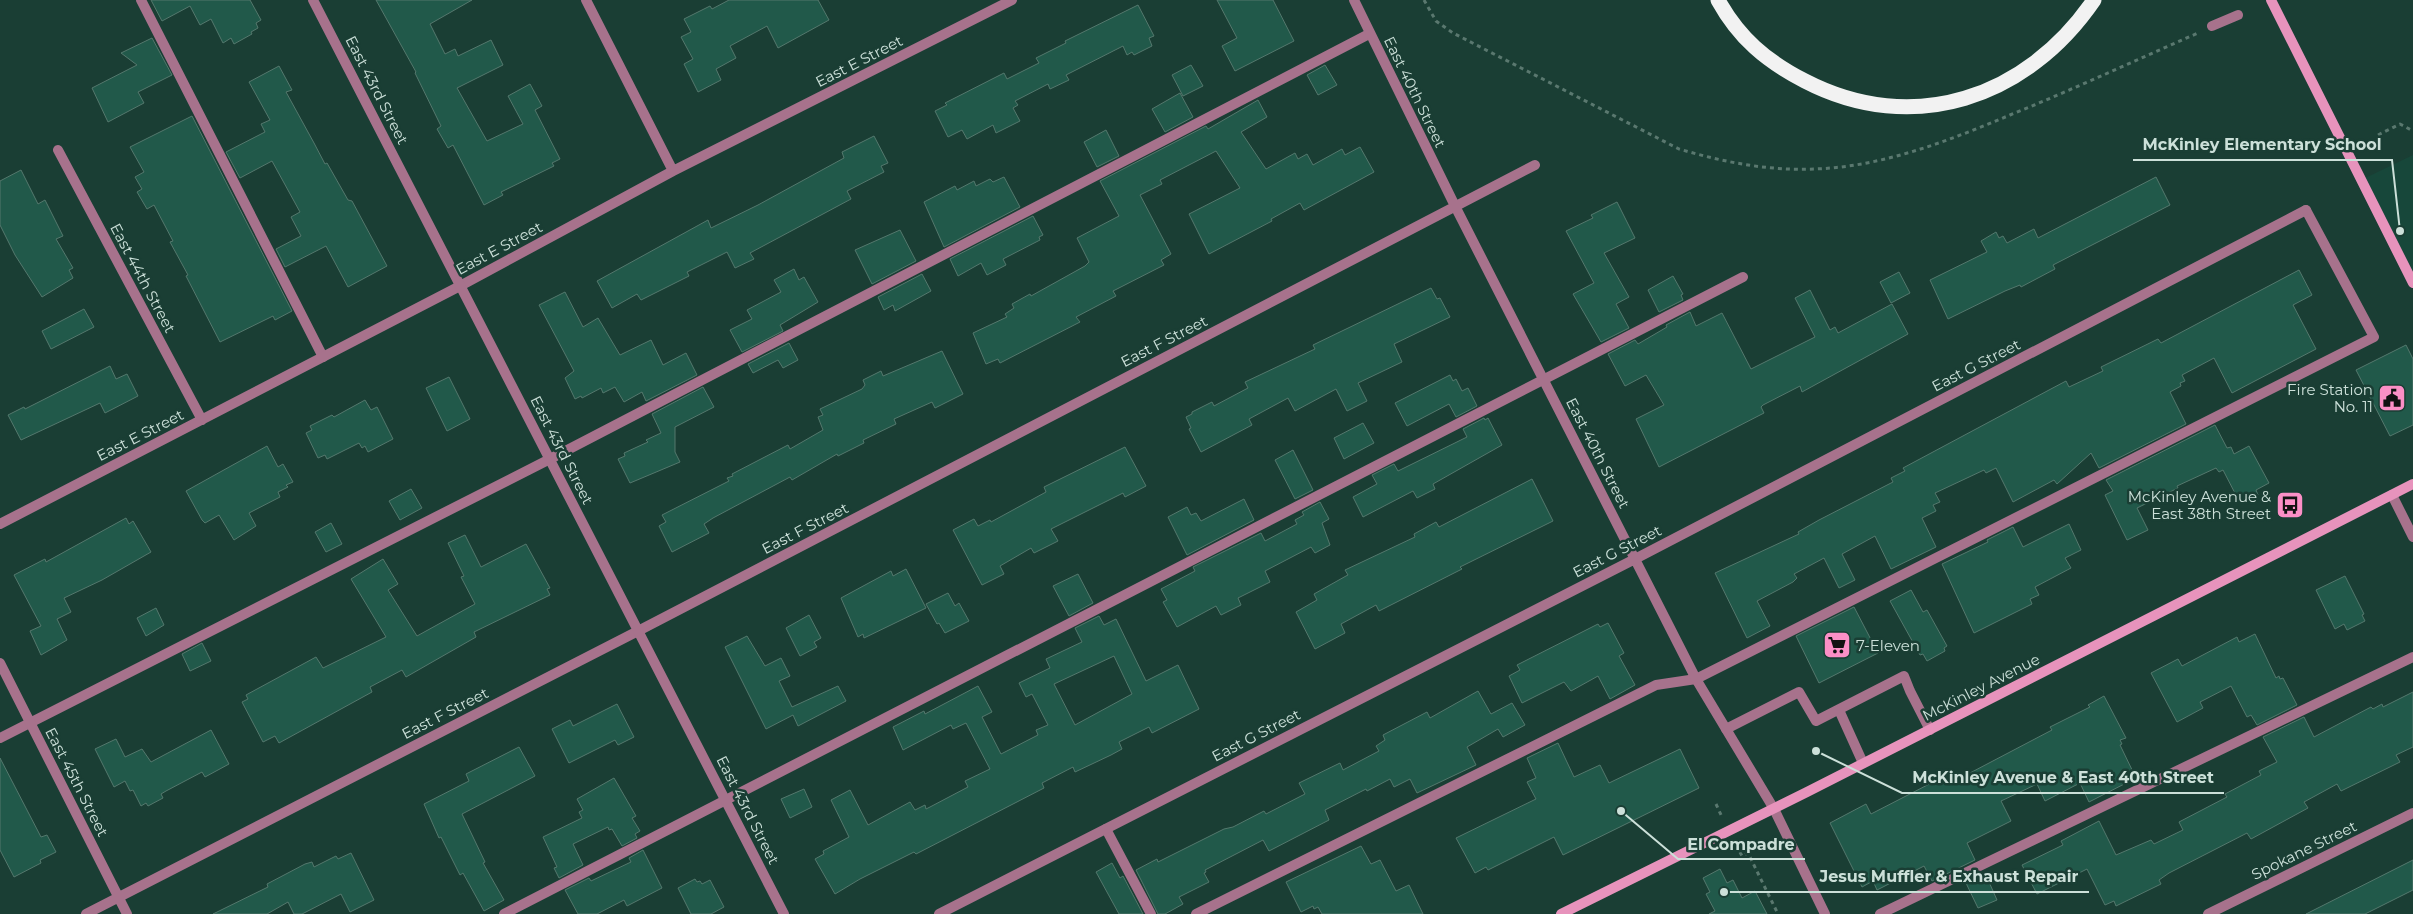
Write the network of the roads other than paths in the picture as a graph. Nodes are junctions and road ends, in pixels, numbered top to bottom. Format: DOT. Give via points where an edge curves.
graph roads {
  1 [pos="141,0"];
  2 [pos="314,0"];
  3 [pos="586,0"];
  4 [pos="1012,0"];
  5 [pos="1354,0"];
  6 [pos="1718,0"];
  7 [pos="2094,0"];
  8 [pos="2271,0"];
  9 [pos="2238,15"];
  10 [pos="2212,26"];
  11 [pos="1369,34"];
  12 [pos="58,150"];
  13 [pos="1536,165"];
  14 [pos="673,171"];
  15 [pos="1455,206"];
  16 [pos="1743,277"];
  17 [pos="2413,282"];
  18 [pos="460,286"];
  19 [pos="323,357"];
  20 [pos="1544,378"];
  21 [pos="202,420"];
  22 [pos="550,459"];
  23 [pos="2413,484"];
  24 [pos="2392,495"];
  25 [pos="0,524"];
  26 [pos="2413,537"];
  27 [pos="1635,559"];
  28 [pos="640,630"];
  29 [pos="2413,657"];
  30 [pos="0,663"];
  31 [pos="1696,678"];
  32 [pos="1839,710"];
  33 [pos="30,722"];
  34 [pos="1726,729"];
  35 [pos="1930,730"];
  36 [pos="0,738"];
  37 [pos="1863,764"];
  38 [pos="727,801"];
  39 [pos="1774,809"];
  40 [pos="2413,812"];
  41 [pos="1106,829"];
  42 [pos="119,897"];
  43 [pos="86,914"];
  44 [pos="127,914"];
  45 [pos="504,914"];
  46 [pos="784,914"];
  47 [pos="939,914"];
  48 [pos="1151,914"];
  49 [pos="1196,914"];
  50 [pos="1560,914"];
  51 [pos="1824,914"];
  52 [pos="1880,914"];
  53 [pos="2208,914"];
  1 -- 19 [label="street"];
  2 -- 18 [label="street, East 43rd Street"];
  3 -- 14 [label="street"];
  4 -- 14 [label="street, East E Street"];
  5 -- 11 [label="street, East 40th Street"];
  6 -- 7 [label="highway" via="1751,46 1784,70 1846,99 1878,105 1921,107 1954,102 2018,76 2068,34"];
  8 -- 17 [label="main road"];
  9 -- 10 [label="street"];
  11 -- 15 [label="street, East 40th Street"];
  11 -- 22 [label="street"];
  12 -- 21 [label="street, East 44th Street"];
  13 -- 15 [label="street, East F Street"];
  14 -- 18 [label="street, East E Street"];
  15 -- 20 [label="street, East 40th Street"];
  15 -- 28 [label="street, East F Street"];
  16 -- 20 [label="street"];
  18 -- 19 [label="street, East E Street"];
  18 -- 22 [label="street, East 43rd Street"];
  19 -- 21 [label="street, East E Street"];
  20 -- 27 [label="street, East 40th Street"];
  20 -- 38 [label="street"];
  21 -- 25 [label="street, East E Street"];
  22 -- 28 [label="street, East 43rd Street"];
  22 -- 33 [label="street"];
  23 -- 24 [label="main road, McKinley Avenue"];
  24 -- 26 [label="street"];
  24 -- 35 [label="main road, McKinley Avenue"];
  27 -- 31 [label="street, East 40th Street"];
  27 -- 31 [label="street, East G Street" via="2306,210 2374,336"];
  27 -- 41 [label="street, East G Street"];
  28 -- 38 [label="street, East 43rd Street"];
  28 -- 42 [label="street, East F Street"];
  29 -- 52 [label="street"];
  30 -- 33 [label="street, East 45th Street"];
  31 -- 34 [label="street, East 40th Street"];
  31 -- 49 [label="street" via="1656,685"];
  32 -- 34 [label="street" via="1816,721 1799,692"];
  32 -- 35 [label="street" via="1904,676"];
  32 -- 37 [label="street"];
  33 -- 36 [label="street"];
  33 -- 42 [label="street, East 45th Street"];
  34 -- 39 [label="street, East 40th Street"];
  35 -- 37 [label="main road, McKinley Avenue"];
  37 -- 39 [label="main road, McKinley Avenue"];
  38 -- 45 [label="street"];
  38 -- 46 [label="street, East 43rd Street"];
  39 -- 50 [label="main road, McKinley Avenue"];
  39 -- 51 [label="street, East 40th Street"];
  40 -- 53 [label="street, Spokane Street"];
  41 -- 47 [label="street, East G Street"];
  41 -- 48 [label="street"];
  42 -- 43 [label="street, East F Street"];
  42 -- 44 [label="street, East 45th Street"];
}
